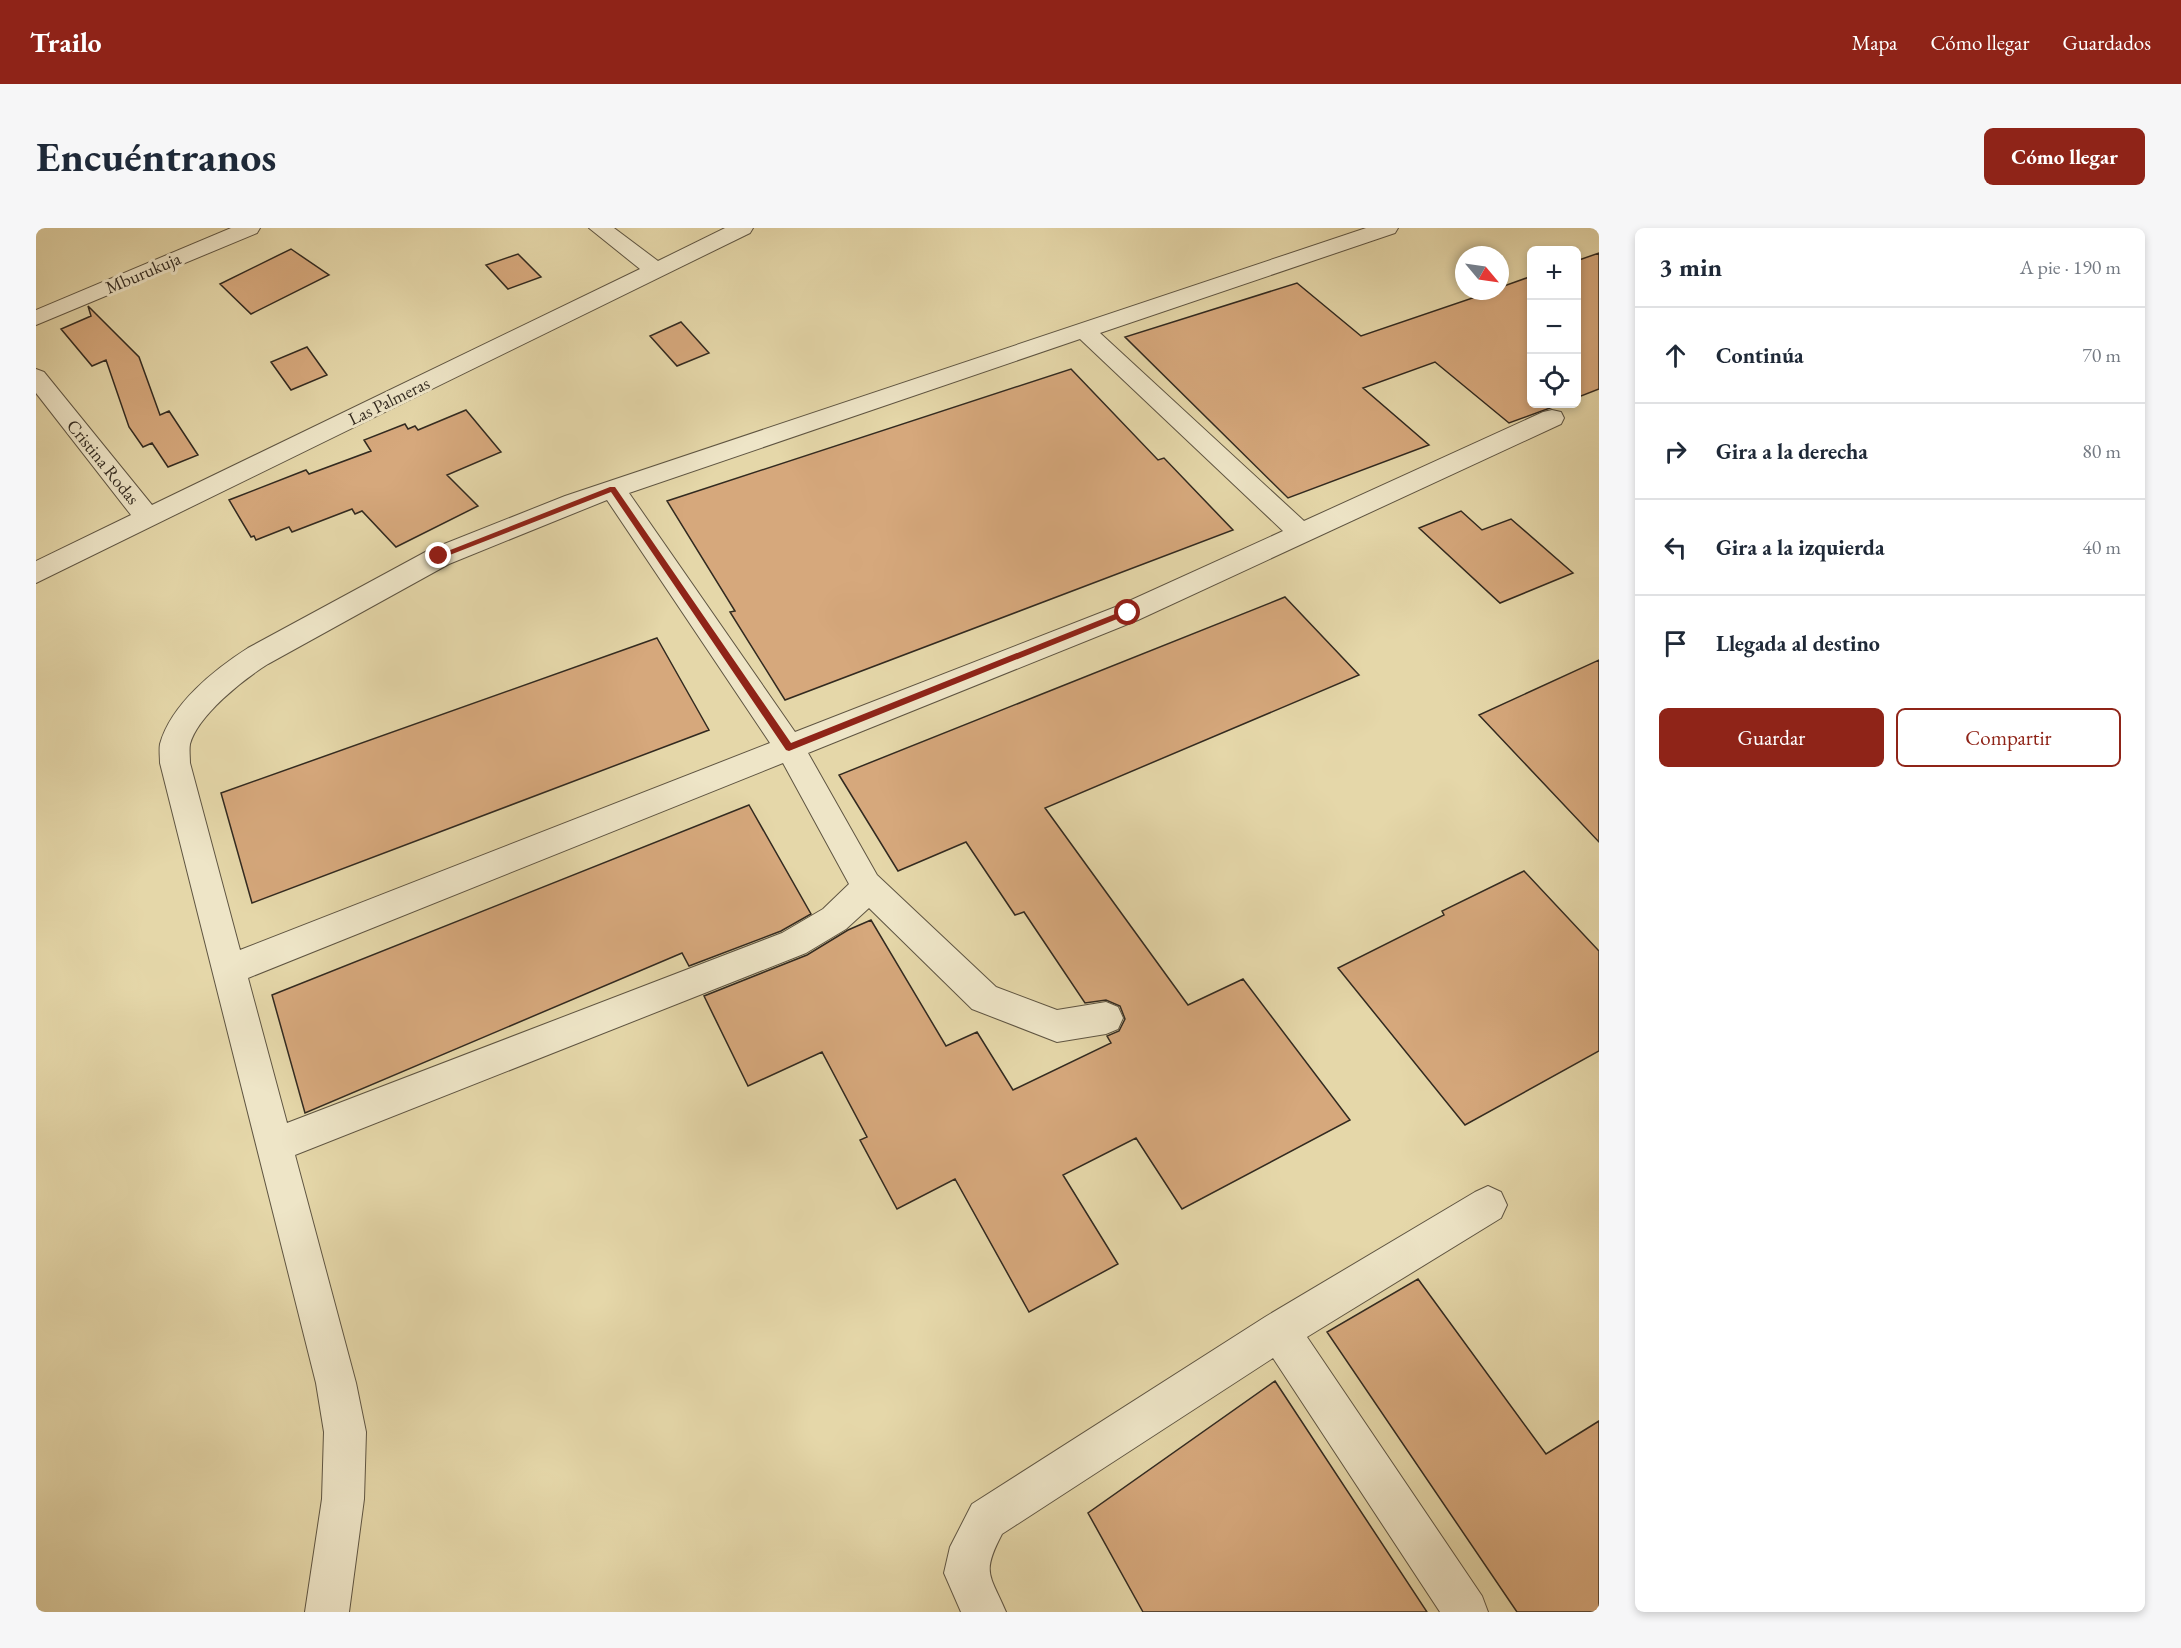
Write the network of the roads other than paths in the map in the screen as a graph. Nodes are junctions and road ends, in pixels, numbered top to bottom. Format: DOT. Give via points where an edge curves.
graph roads {
  1 [pos="249,228"];
  2 [pos="600,228"];
  3 [pos="742,228"];
  4 [pos="1386,228"];
  5 [pos="656,270"];
  6 [pos="36,318"];
  7 [pos="1083,329"];
  8 [pos="36,377"];
  9 [pos="1552,418"];
  10 [pos="612,488"];
  11 [pos="148,518"];
  12 [pos="1301,533"];
  13 [pos="36,573"];
  14 [pos="789,747"];
  15 [pos="866,885"];
  16 [pos="229,970"];
  17 [pos="1106,1018"];
  18 [pos="274,1146"];
  19 [pos="1488,1205"];
  20 [pos="1279,1331"];
  21 [pos="327,1612"];
  22 [pos="984,1612"];
  23 [pos="1466,1612"];
  1 -- 6 [label="street, Mburukuja"];
  2 -- 5 [label="street"];
  3 -- 5 [label="street, Las Palmeras"];
  4 -- 7 [label="street"];
  5 -- 11 [label="street, Las Palmeras"];
  7 -- 10 [label="street"];
  7 -- 12 [label="street"];
  8 -- 11 [label="street, Cristina Rodas"];
  9 -- 12 [label="street"];
  10 -- 14 [label="street"];
  10 -- 16 [label="street" via="439,556 258,656 230,674 198,706 175,744 175,763"];
  11 -- 13 [label="street, Las Palmeras"];
  12 -- 14 [label="street" via="1128,613"];
  14 -- 15 [label="street"];
  14 -- 16 [label="street"];
  15 -- 17 [label="street" via="984,998 1057,1026"];
  15 -- 18 [label="street" via="858,900 827,926 794,943"];
  16 -- 18 [label="street"];
  18 -- 21 [label="street" via="336,1383 345,1432 343,1499"];
  19 -- 20 [label="street"];
  20 -- 22 [label="street" via="987,1519 972,1547 966,1573"];
  20 -- 23 [label="street"];
}
